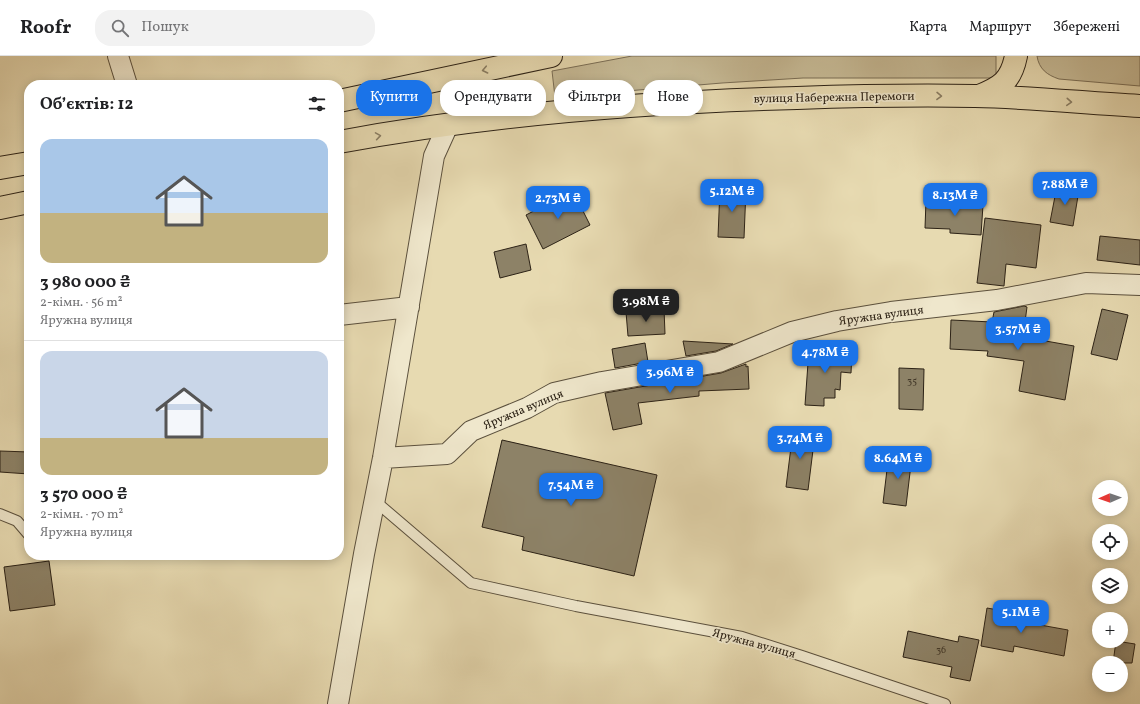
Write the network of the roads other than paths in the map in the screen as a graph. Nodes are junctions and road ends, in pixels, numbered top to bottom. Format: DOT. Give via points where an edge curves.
graph roads {
  1 [pos="118,56"];
  2 [pos="551,56"];
  3 [pos="1016,56"];
  4 [pos="125,80"];
  5 [pos="978,96"];
  6 [pos="344,100"];
  7 [pos="1140,106"];
  8 [pos="448,125"];
  9 [pos="344,141"];
  10 [pos="24,164"];
  11 [pos="0,168"];
  12 [pos="24,203"];
  13 [pos="0,208"];
  14 [pos="1140,285"];
  15 [pos="409,307"];
  16 [pos="344,314"];
  17 [pos="383,458"];
  18 [pos="375,501"];
  19 [pos="0,514"];
  20 [pos="24,529"];
  21 [pos="338,704"];
  22 [pos="945,704"];
  1 -- 4 [label="street"];
  2 -- 6 [label="main road, one-way"];
  3 -- 5 [label="main road" via="1014,67 1006,82"];
  5 -- 7 [label="main road, вулиця Набережна Перемоги, one-way"];
  8 -- 5 [label="main road, вулиця Набережна Перемоги, one-way" via="606,108 714,100 898,95"];
  9 -- 8 [label="main road, вулиця Набережна Перемоги, one-way"];
  8 -- 15 [label="street" via="434,156"];
  10 -- 11 [label="main road"];
  12 -- 13 [label="main road"];
  14 -- 17 [label="street, Яружна вулиця" via="1086,283 996,300 837,321 792,332 719,362 554,393 527,408 471,431 447,454"];
  15 -- 16 [label="street"];
  15 -- 17 [label="street"];
  17 -- 18 [label="street"];
  18 -- 21 [label="street"];
  18 -- 22 [label="lane, Яружна вулиця" via="470,583 742,638"];
  19 -- 20 [label="lane" via="17,521"];
}
